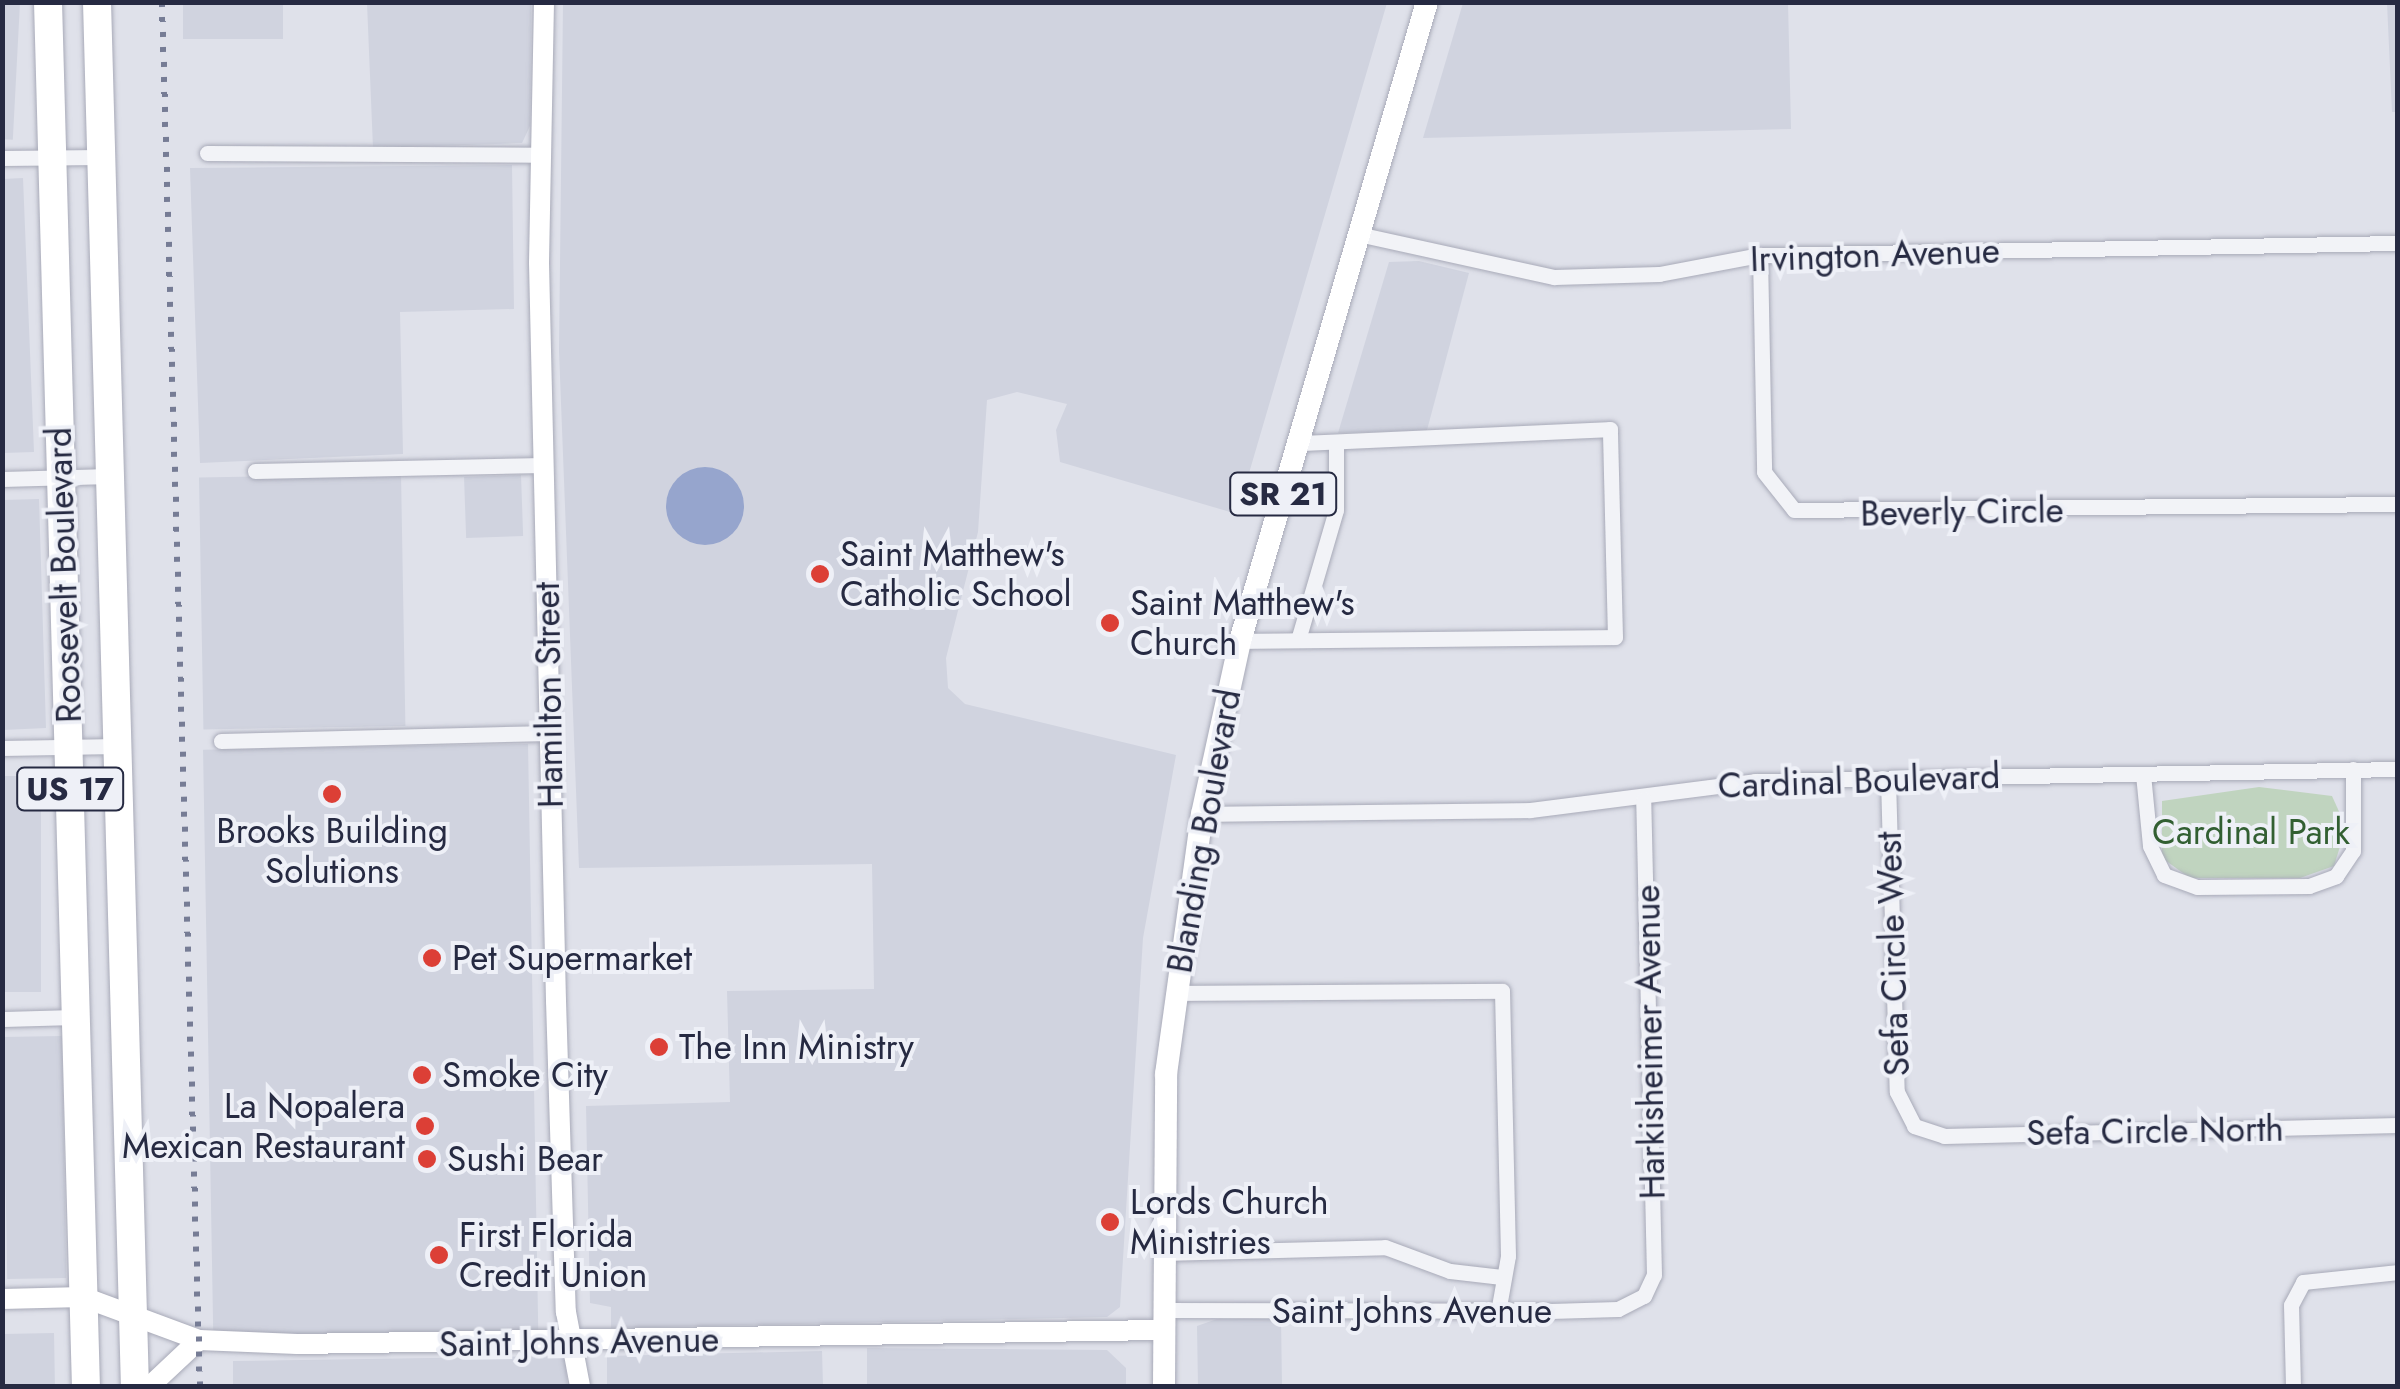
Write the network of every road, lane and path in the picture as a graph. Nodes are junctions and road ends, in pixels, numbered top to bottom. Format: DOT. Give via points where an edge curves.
graph roads {
  1 [pos="48,2"];
  2 [pos="97,2"];
  3 [pos="544,2"];
  4 [pos="1427,2"];
  5 [pos="207,153"];
  6 [pos="540,155"];
  7 [pos="102,157"];
  8 [pos="2,158"];
  9 [pos="52,158"];
  10 [pos="1358,234"];
  11 [pos="2398,243"];
  12 [pos="1760,256"];
  13 [pos="1336,443"];
  14 [pos="1298,444"];
  15 [pos="544,465"];
  16 [pos="255,471"];
  17 [pos="110,476"];
  18 [pos="62,477"];
  19 [pos="2,479"];
  20 [pos="2398,504"];
  21 [pos="1298,640"];
  22 [pos="1240,641"];
  23 [pos="550,732"];
  24 [pos="221,740"];
  25 [pos="118,746"];
  26 [pos="69,747"];
  27 [pos="2,748"];
  28 [pos="2398,768"];
  29 [pos="2353,769"];
  30 [pos="2143,774"];
  31 [pos="1888,778"];
  32 [pos="1643,799"];
  33 [pos="1202,814"];
  34 [pos="1175,994"];
  35 [pos="76,1017"];
  36 [pos="2,1019"];
  37 [pos="2398,1125"];
  38 [pos="1914,1126"];
  39 [pos="1162,1253"];
  40 [pos="2398,1272"];
  41 [pos="1502,1278"];
  42 [pos="1651,1284"];
  43 [pos="83,1298"];
  44 [pos="2,1299"];
  45 [pos="1498,1312"];
  46 [pos="133,1317"];
  47 [pos="1162,1320"];
  48 [pos="199,1340"];
  49 [pos="574,1341"];
  50 [pos="86,1386"];
  51 [pos="135,1386"];
  52 [pos="150,1386"];
  53 [pos="580,1386"];
  54 [pos="1164,1386"];
  55 [pos="2294,1386"];
  1 -- 9 [label="highway, Roosevelt Boulevard / US 17"];
  2 -- 7 [label="highway, Roosevelt Boulevard / US 17"];
  3 -- 6 [label="street, Hamilton Street"];
  4 -- 10 [label="main road, Blanding Boulevard / SR 21"];
  5 -- 6 [label="street"];
  6 -- 15 [label="street, Hamilton Street"];
  7 -- 9 [label="street"];
  7 -- 17 [label="highway, Roosevelt Boulevard / US 17"];
  8 -- 9 [label="street"];
  9 -- 18 [label="highway, Roosevelt Boulevard / US 17"];
  10 -- 12 [label="street, Irvington Avenue" via="1554,278 1658,274"];
  10 -- 14 [label="main road, Blanding Boulevard / SR 21"];
  11 -- 12 [label="street, Irvington Avenue"];
  12 -- 20 [label="street, Beverly Circle" via="1764,472 1768,488 1794,510"];
  13 -- 14 [label="street"];
  13 -- 21 [label="street" via="1336,510"];
  13 -- 21 [label="street" via="1610,429 1616,637"];
  14 -- 22 [label="main road, Blanding Boulevard / SR 21"];
  15 -- 16 [label="street"];
  15 -- 23 [label="street, Hamilton Street"];
  17 -- 18 [label="street"];
  17 -- 25 [label="highway, Roosevelt Boulevard / US 17"];
  18 -- 19 [label="street"];
  18 -- 26 [label="highway, Roosevelt Boulevard / US 17"];
  21 -- 22 [label="street"];
  22 -- 33 [label="main road, Blanding Boulevard / SR 21"];
  23 -- 24 [label="street"];
  23 -- 49 [label="street, Hamilton Street"];
  25 -- 26 [label="street"];
  25 -- 46 [label="highway, Roosevelt Boulevard / US 17"];
  26 -- 27 [label="street"];
  26 -- 35 [label="highway, Roosevelt Boulevard / US 17"];
  28 -- 29 [label="street, Cardinal Boulevard"];
  29 -- 30 [label="street, Cardinal Boulevard"];
  29 -- 30 [label="street" via="2353,850 2336,876 2309,886 2197,886 2164,875 2150,846"];
  30 -- 31 [label="street, Cardinal Boulevard"];
  31 -- 32 [label="street, Cardinal Boulevard" via="1755,780"];
  31 -- 38 [label="street, Sefa Circle West" via="1898,1092"];
  32 -- 33 [label="street, Cardinal Boulevard" via="1530,810"];
  32 -- 42 [label="street, Harkisheimer Avenue"];
  33 -- 34 [label="main road, Blanding Boulevard / SR 21"];
  34 -- 39 [label="main road, Blanding Boulevard / SR 21"];
  34 -- 41 [label="street" via="1502,991"];
  35 -- 36 [label="street"];
  35 -- 43 [label="highway, Roosevelt Boulevard / US 17"];
  37 -- 38 [label="street, Sefa Circle North" via="1944,1136"];
  39 -- 41 [label="street" via="1385,1246 1450,1272"];
  39 -- 47 [label="main road, Blanding Boulevard / SR 21"];
  40 -- 55 [label="street" via="2302,1282 2291,1304"];
  41 -- 45 [label="street"];
  42 -- 45 [label="street, Saint Johns Avenue" via="1618,1309"];
  43 -- 44 [label="street, Saint Johns Avenue"];
  43 -- 46 [label="street, Saint Johns Avenue"];
  43 -- 50 [label="highway, Roosevelt Boulevard / US 17"];
  45 -- 47 [label="street, Saint Johns Avenue"];
  46 -- 48 [label="street, Saint Johns Avenue"];
  46 -- 51 [label="highway, Roosevelt Boulevard / US 17"];
  47 -- 49 [label="street, Saint Johns Avenue"];
  47 -- 54 [label="main road, Blanding Boulevard / SR 21"];
  48 -- 49 [label="street, Saint Johns Avenue"];
  48 -- 52 [label="street"];
  49 -- 53 [label="street, Hamilton Street"];
}
